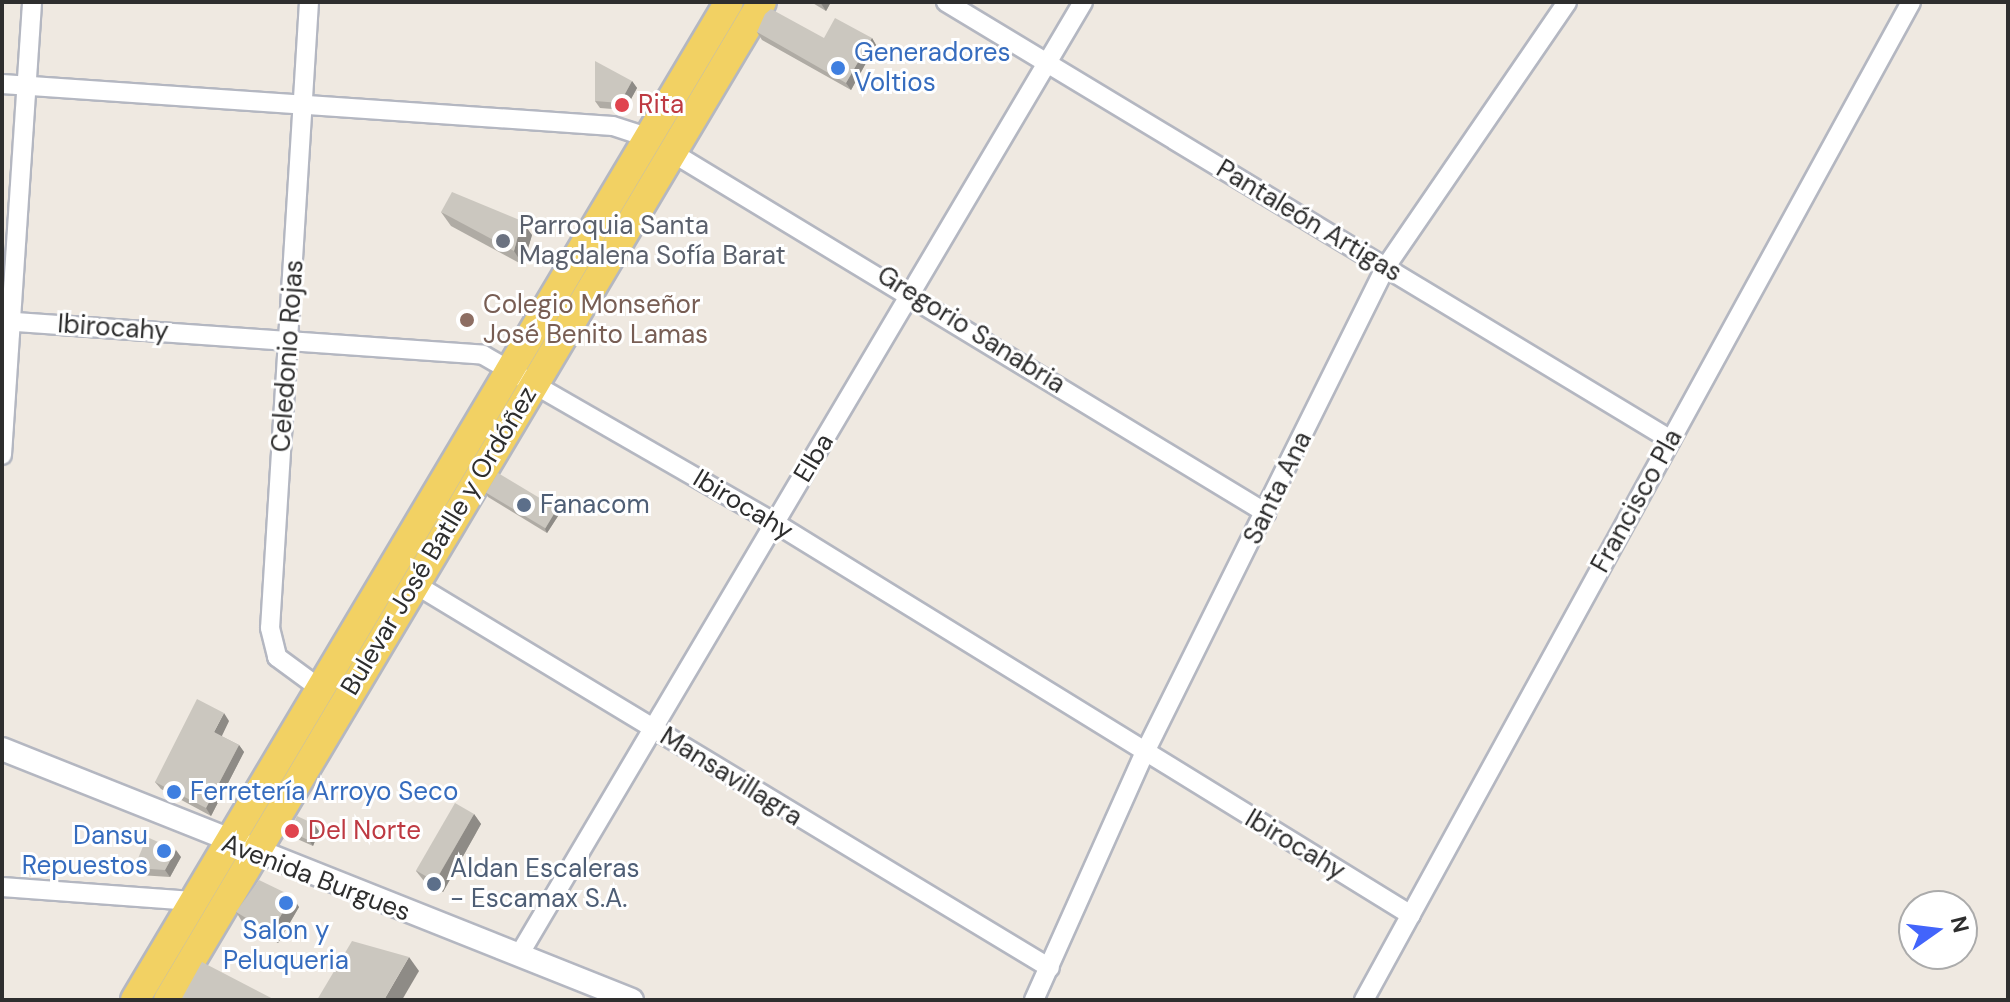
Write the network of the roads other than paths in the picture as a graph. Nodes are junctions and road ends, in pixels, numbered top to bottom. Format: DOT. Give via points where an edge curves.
graph roads {
  1 [pos="32,2"];
  2 [pos="309,2"];
  3 [pos="729,2"];
  4 [pos="762,2"];
  5 [pos="946,2"];
  6 [pos="1083,2"];
  7 [pos="1567,2"];
  8 [pos="1911,2"];
  9 [pos="1047,63"];
  10 [pos="2,84"];
  11 [pos="26,86"];
  12 [pos="302,102"];
  13 [pos="647,137"];
  14 [pos="673,153"];
  15 [pos="1385,268"];
  16 [pos="912,292"];
  17 [pos="6,321"];
  18 [pos="289,340"];
  19 [pos="522,376"];
  20 [pos="1671,440"];
  21 [pos="2,455"];
  22 [pos="1266,513"];
  23 [pos="775,523"];
  24 [pos="413,583"];
  25 [pos="319,688"];
  26 [pos="653,729"];
  27 [pos="2,749"];
  28 [pos="1144,754"];
  29 [pos="227,844"];
  30 [pos="253,854"];
  31 [pos="2,887"];
  32 [pos="192,901"];
  33 [pos="1411,915"];
  34 [pos="519,955"];
  35 [pos="1050,968"];
  36 [pos="135,1000"];
  37 [pos="168,1000"];
  38 [pos="632,1000"];
  39 [pos="1034,1000"];
  40 [pos="1364,1000"];
  1 -- 11 [label="street"];
  2 -- 12 [label="street, Celedonio Rojas"];
  3 -- 13 [label="main road, Bulevar José Batlle y Ordóñez"];
  4 -- 14 [label="main road, Bulevar José Batlle y Ordóñez"];
  5 -- 9 [label="street, Pantaleón Artigas"];
  6 -- 9 [label="street, Elba"];
  7 -- 15 [label="street, Santa Ana"];
  8 -- 20 [label="street, Francisco Pla"];
  9 -- 15 [label="street, Pantaleón Artigas"];
  9 -- 16 [label="street, Elba"];
  10 -- 11 [label="street"];
  11 -- 12 [label="street"];
  11 -- 17 [label="street"];
  12 -- 13 [label="street" via="613,126"];
  12 -- 18 [label="street, Celedonio Rojas"];
  13 -- 19 [label="main road, Bulevar José Batlle y Ordóñez"];
  14 -- 16 [label="street, Gregorio Sanabria"];
  14 -- 19 [label="main road, Bulevar José Batlle y Ordóñez"];
  15 -- 20 [label="street, Pantaleón Artigas"];
  15 -- 22 [label="street, Santa Ana"];
  16 -- 22 [label="street, Gregorio Sanabria"];
  16 -- 23 [label="street, Elba"];
  17 -- 18 [label="street, Ibirocahy"];
  17 -- 21 [label="street"];
  18 -- 19 [label="street, Ibirocahy" via="483,355"];
  18 -- 25 [label="street, Celedonio Rojas" via="270,628 277,657"];
  19 -- 23 [label="street, Ibirocahy"];
  19 -- 24 [label="main road, Bulevar José Batlle y Ordóñez"];
  19 -- 25 [label="main road, Bulevar José Batlle y Ordóñez"];
  20 -- 33 [label="street, Francisco Pla"];
  22 -- 28 [label="street, Santa Ana"];
  23 -- 26 [label="street, Elba"];
  23 -- 28 [label="street, Ibirocahy"];
  24 -- 26 [label="street, Mansavillagra"];
  24 -- 30 [label="main road, Bulevar José Batlle y Ordóñez"];
  25 -- 29 [label="main road, Bulevar José Batlle y Ordóñez"];
  26 -- 34 [label="street, Elba"];
  26 -- 35 [label="street, Mansavillagra"];
  27 -- 29 [label="street, Avenida Burgues"];
  28 -- 33 [label="street, Ibirocahy"];
  28 -- 35 [label="street, Santa Ana"];
  29 -- 30 [label="street, Avenida Burgues"];
  29 -- 32 [label="main road, Bulevar José Batlle y Ordóñez"];
  30 -- 34 [label="street, Avenida Burgues"];
  30 -- 37 [label="main road, Bulevar José Batlle y Ordóñez"];
  31 -- 32 [label="street"];
  32 -- 36 [label="main road, Bulevar José Batlle y Ordóñez"];
  33 -- 40 [label="street, Francisco Pla"];
  34 -- 38 [label="street, Avenida Burgues"];
  35 -- 39 [label="street, Santa Ana"];
}
